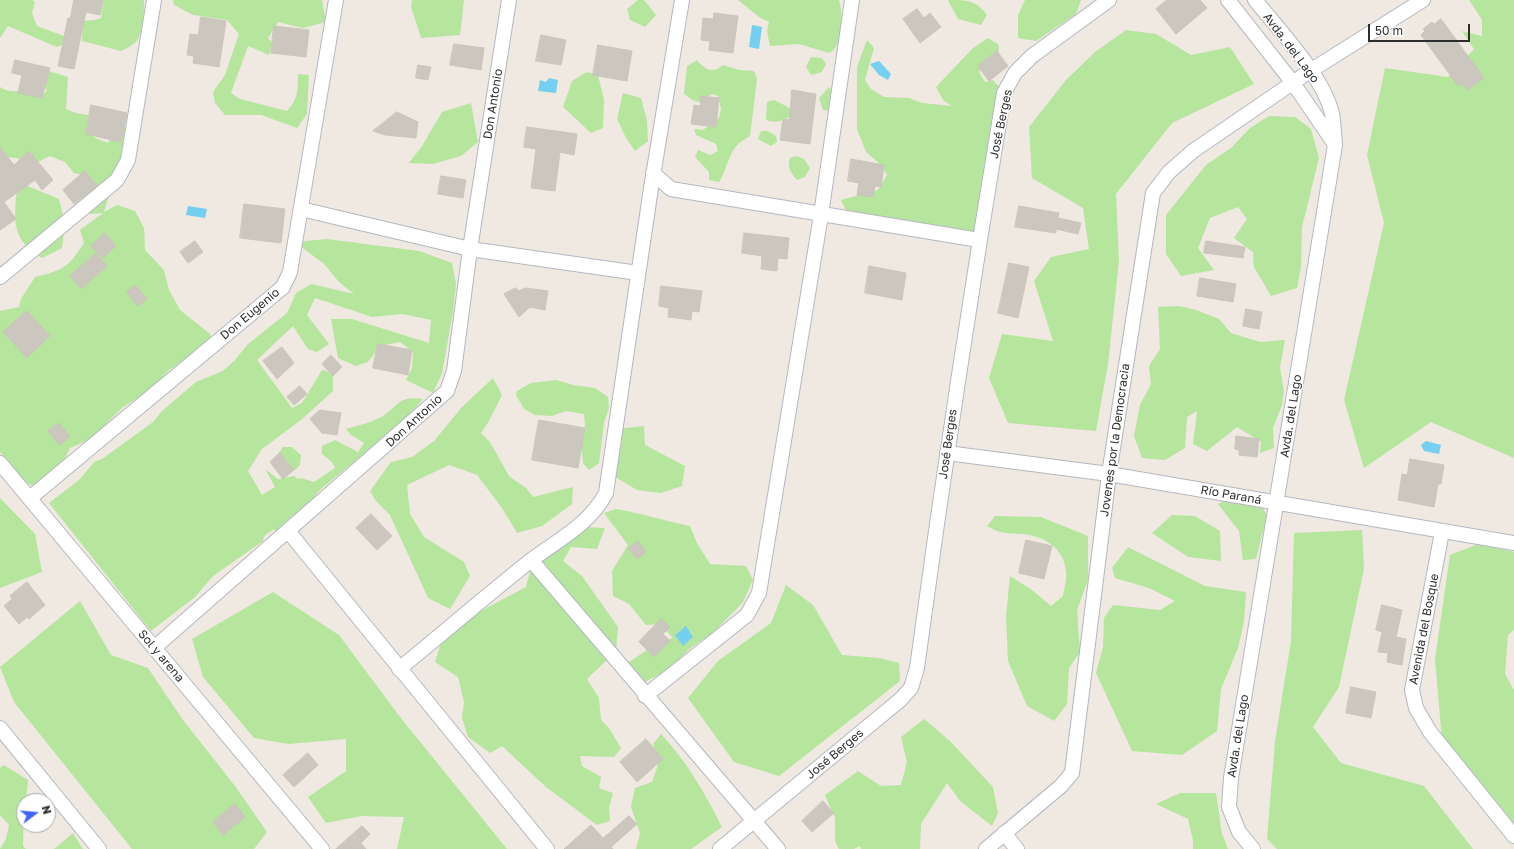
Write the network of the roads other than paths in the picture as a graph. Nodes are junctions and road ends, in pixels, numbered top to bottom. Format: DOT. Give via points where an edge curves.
graph roads {
  1 [pos="154,0"];
  2 [pos="336,0"];
  3 [pos="509,0"];
  4 [pos="682,0"];
  5 [pos="852,0"];
  6 [pos="1109,0"];
  7 [pos="1228,0"];
  8 [pos="1255,0"];
  9 [pos="1423,0"];
  10 [pos="1310,71"];
  11 [pos="1293,83"];
  12 [pos="1335,145"];
  13 [pos="653,173"];
  14 [pos="671,189"];
  15 [pos="649,199"];
  16 [pos="301,209"];
  17 [pos="821,215"];
  18 [pos="979,240"];
  19 [pos="470,249"];
  20 [pos="638,273"];
  21 [pos="0,277"];
  22 [pos="947,453"];
  23 [pos="0,463"];
  24 [pos="1110,474"];
  25 [pos="30,498"];
  26 [pos="1277,502"];
  27 [pos="288,531"];
  28 [pos="1442,532"];
  29 [pos="1514,543"];
  30 [pos="531,560"];
  31 [pos="154,648"];
  32 [pos="399,669"];
  33 [pos="645,696"];
  34 [pos="0,728"];
  35 [pos="755,820"];
  36 [pos="1004,833"];
  37 [pos="1514,836"];
  38 [pos="99,849"];
  39 [pos="322,849"];
  40 [pos="547,849"];
  41 [pos="720,849"];
  42 [pos="778,849"];
  43 [pos="986,849"];
  44 [pos="1017,849"];
  45 [pos="1252,849"];
  1 -- 21 [label="street" via="128,160 117,180"];
  2 -- 16 [label="street, Don Eugenio"];
  3 -- 19 [label="street, Don Antonio"];
  4 -- 13 [label="street"];
  5 -- 17 [label="street"];
  6 -- 18 [label="street, José Berges" via="1032,56 1015,73 1004,93"];
  7 -- 11 [label="street"];
  8 -- 10 [label="street, Avda. del Lago"];
  9 -- 10 [label="street, Jovenes por la Democracia"];
  10 -- 11 [label="street, Jovenes por la Democracia"];
  10 -- 12 [label="street, Avda. del Lago" via="1324,93 1332,114"];
  11 -- 12 [label="street"];
  11 -- 24 [label="street, Jovenes por la Democracia" via="1193,152 1169,172 1153,193"];
  12 -- 26 [label="street, Avda. del Lago"];
  13 -- 14 [label="street"];
  13 -- 15 [label="street"];
  14 -- 15 [label="street"];
  14 -- 17 [label="street"];
  15 -- 20 [label="street"];
  16 -- 19 [label="street"];
  16 -- 25 [label="street, Don Eugenio" via="290,272 283,287"];
  17 -- 18 [label="street" via="849,217"];
  17 -- 33 [label="street" via="759,593 747,615"];
  18 -- 22 [label="street, José Berges"];
  19 -- 20 [label="street"];
  19 -- 27 [label="street, Don Antonio" via="454,371 447,391"];
  20 -- 30 [label="street" via="606,493 590,516"];
  22 -- 24 [label="street, Río Paraná"];
  22 -- 35 [label="street, José Berges" via="917,668 911,688 900,700"];
  23 -- 25 [label="street, Sol y arena"];
  24 -- 26 [label="street, Río Paraná"];
  24 -- 36 [label="street, Jovenes por la Democracia" via="1072,773 1062,786"];
  25 -- 31 [label="street, Sol y arena"];
  26 -- 28 [label="street, Río Paraná"];
  26 -- 45 [label="street, Avda. del Lago" via="1231,778 1229,807 1238,832"];
  27 -- 31 [label="street, Don Antonio"];
  27 -- 32 [label="street"];
  28 -- 29 [label="street, Río Paraná"];
  28 -- 37 [label="street, Avenida del Bosque" via="1412,690 1416,708 1430,732"];
  30 -- 32 [label="street"];
  30 -- 33 [label="street"];
  31 -- 39 [label="street, Sol y arena"];
  32 -- 40 [label="street"];
  33 -- 35 [label="street"];
  34 -- 38 [label="street"];
  35 -- 41 [label="street, José Berges"];
  35 -- 42 [label="street"];
  36 -- 43 [label="street, Jovenes por la Democracia"];
  36 -- 44 [label="street"];
}
